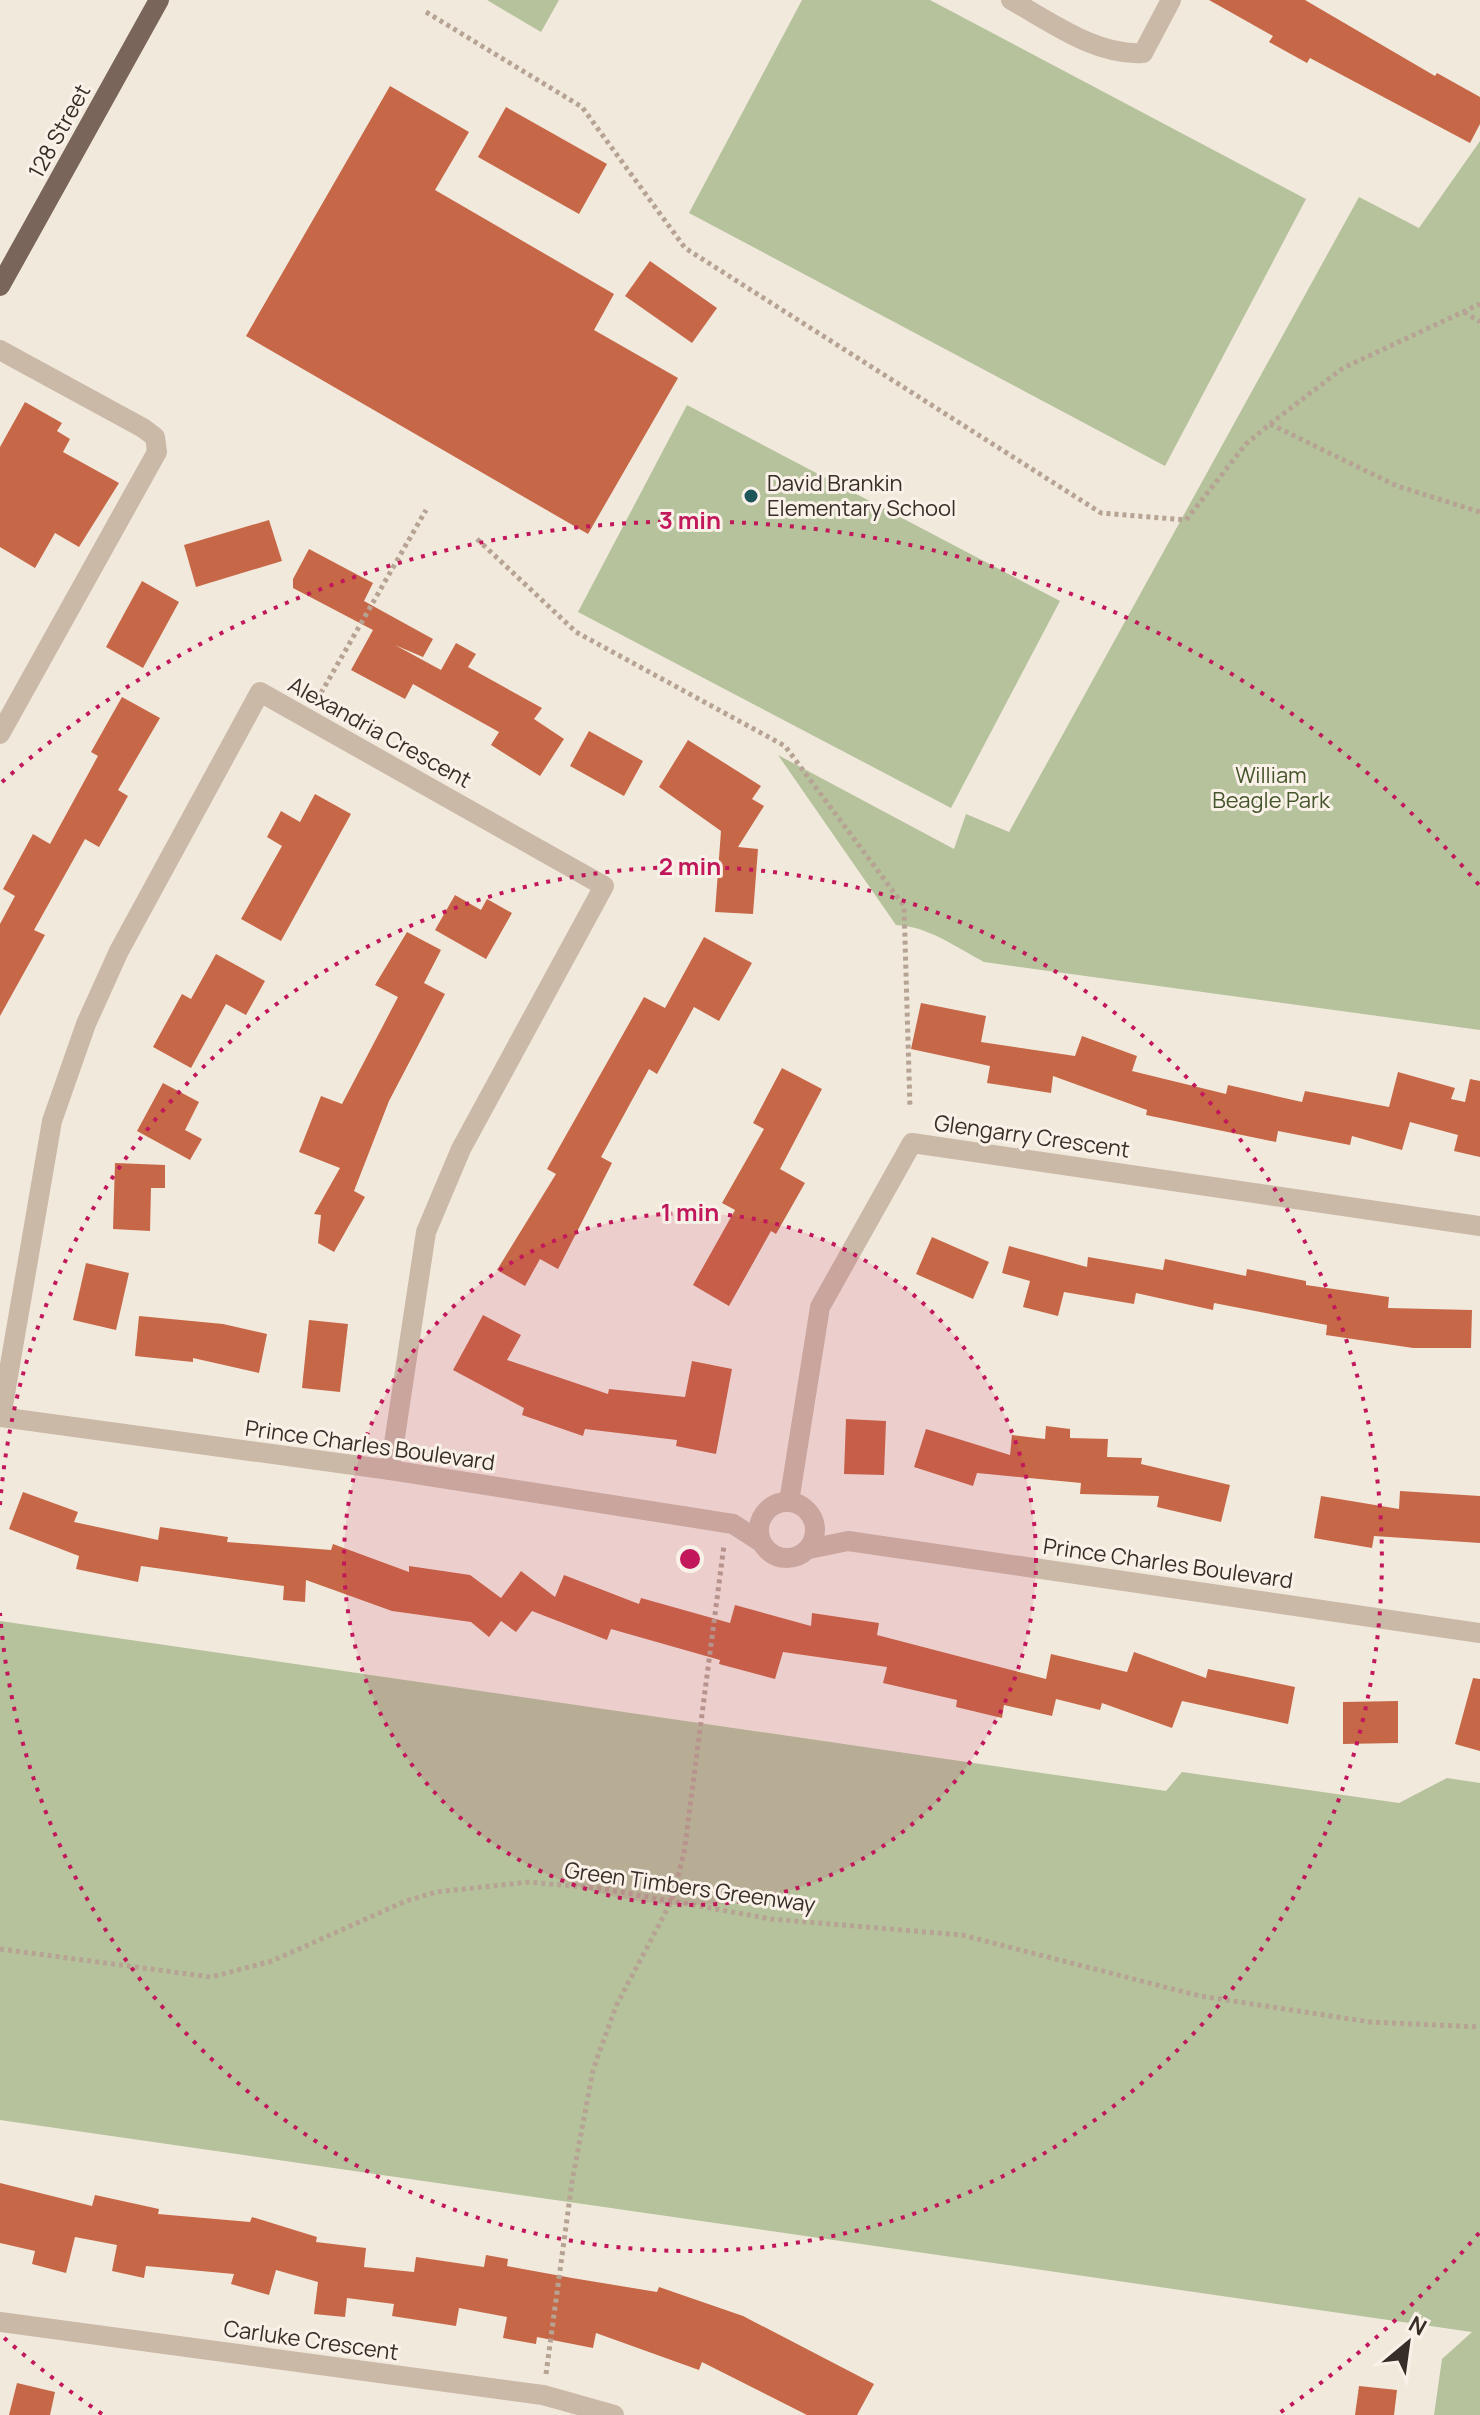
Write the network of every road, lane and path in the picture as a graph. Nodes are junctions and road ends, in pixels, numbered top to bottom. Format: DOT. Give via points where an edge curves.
graph roads {
  1 [pos="159,0"];
  2 [pos="1011,0"];
  3 [pos="1171,0"];
  4 [pos="426,12"];
  5 [pos="0,286"];
  6 [pos="1480,304"];
  7 [pos="1463,312"];
  8 [pos="1480,322"];
  9 [pos="0,350"];
  10 [pos="1270,424"];
  11 [pos="426,510"];
  12 [pos="1480,512"];
  13 [pos="477,539"];
  14 [pos="313,706"];
  15 [pos="0,734"];
  16 [pos="910,1108"];
  17 [pos="1480,1226"];
  18 [pos="0,1417"];
  19 [pos="390,1470"];
  20 [pos="789,1502"];
  21 [pos="763,1514"];
  22 [pos="815,1522"];
  23 [pos="729,1529"];
  24 [pos="848,1541"];
  25 [pos="761,1542"];
  26 [pos="809,1549"];
  27 [pos="1480,1633"];
  28 [pos="671,1902"];
  29 [pos="0,1949"];
  30 [pos="1480,2027"];
  31 [pos="0,2322"];
  32 [pos="545,2381"];
  33 [pos="614,2415"];
  1 -- 5 [label="main road, 128 Street"];
  2 -- 3 [label="street" via="1122,54 1143,53"];
  4 -- 10 [label="path" via="582,107 685,248 1101,513 1186,520 1246,444"];
  6 -- 7 [label="path"];
  7 -- 8 [label="path"];
  7 -- 10 [label="path" via="1343,368"];
  9 -- 15 [label="street" via="143,428 155,437 157,452"];
  10 -- 12 [label="path" via="1397,486"];
  11 -- 14 [label="path"];
  13 -- 16 [label="path" via="576,632 785,746 904,906"];
  17 -- 20 [label="street, Glengarry Crescent" via="912,1143 820,1307"];
  18 -- 19 [label="street, Prince Charles Boulevard"];
  18 -- 19 [label="street, Alexandria Crescent" via="52,1121 86,1024 119,951 260,692 604,886 461,1149 426,1232"];
  19 -- 23 [label="street, Prince Charles Boulevard"];
  20 -- 21 [label="street"];
  20 -- 22 [label="street" via="804,1507"];
  21 -- 23 [label="street, Prince Charles Boulevard"];
  21 -- 25 [label="street"];
  22 -- 24 [label="street, Prince Charles Boulevard"];
  22 -- 26 [label="street"];
  23 -- 25 [label="street, Prince Charles Boulevard"];
  23 -- 28 [label="path" via="684,1853"];
  24 -- 26 [label="street, Prince Charles Boulevard"];
  24 -- 27 [label="street, Prince Charles Boulevard"];
  25 -- 26 [label="street" via="783,1558"];
  28 -- 29 [label="path, Green Timbers Greenway" via="529,1882 472,1886 406,1901 272,1961 211,1977"];
  28 -- 30 [label="path, Green Timbers Greenway" via="771,1919 962,1935 1200,1996 1370,2022"];
  28 -- 32 [label="path" via="616,2006 593,2070"];
  31 -- 33 [label="street, Carluke Crescent" via="543,2395"];
}
